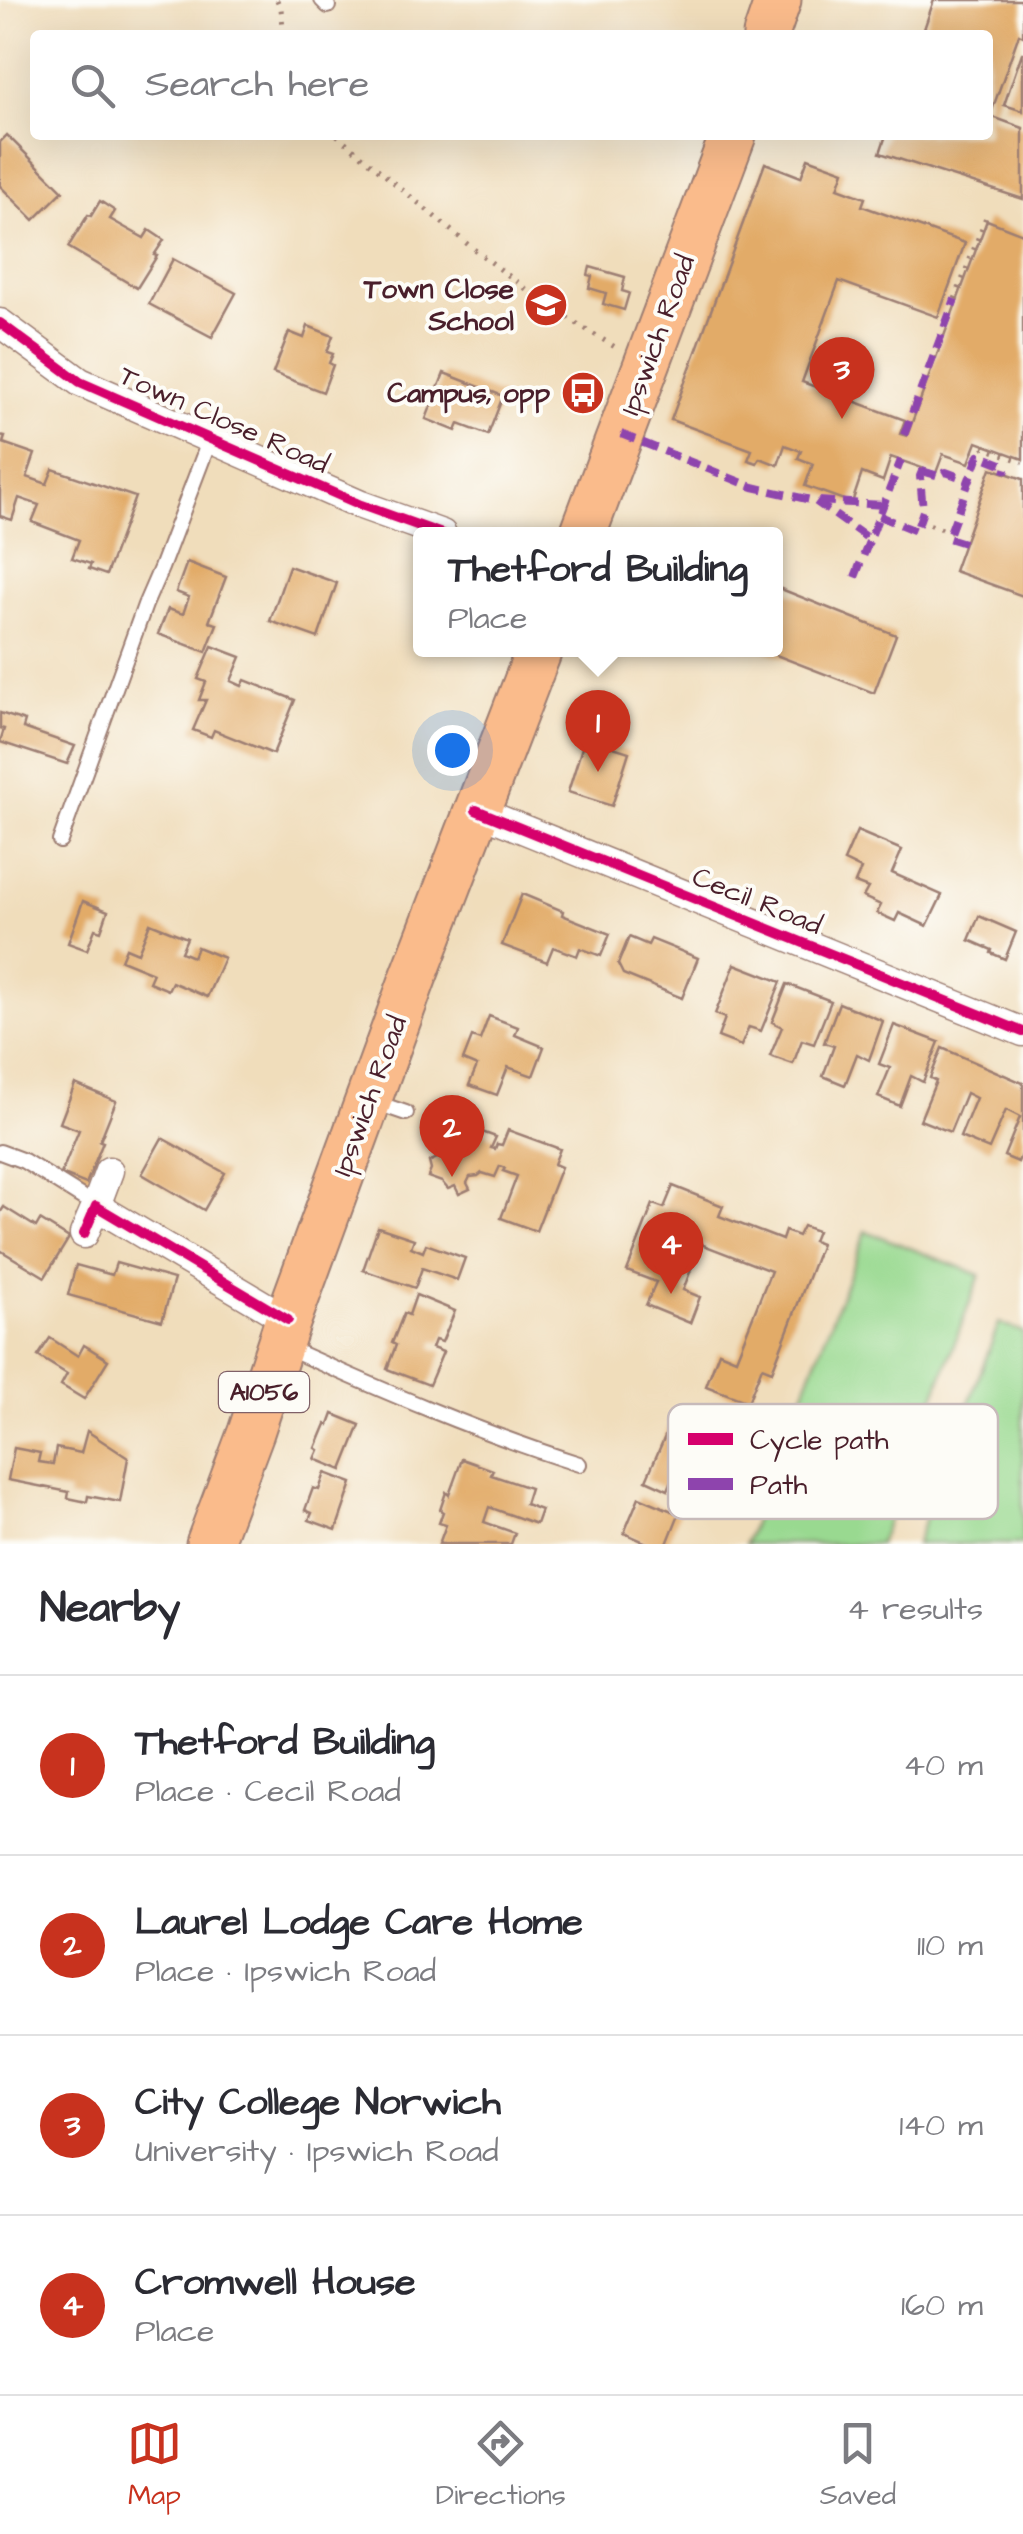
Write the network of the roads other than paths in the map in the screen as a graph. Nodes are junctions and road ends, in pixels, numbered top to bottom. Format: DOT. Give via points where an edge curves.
graph roads {
  1 [pos="778,0"];
  2 [pos="768,30"];
  3 [pos="730,140"];
  4 [pos="0,323"];
  5 [pos="210,439"];
  6 [pos="422,527"];
  7 [pos="586,527"];
  8 [pos="535,657"];
  9 [pos="476,810"];
  10 [pos="60,841"];
  11 [pos="1023,1032"];
  12 [pos="0,1152"];
  13 [pos="109,1171"];
  14 [pos="96,1206"];
  15 [pos="84,1234"];
  16 [pos="284,1332"];
  17 [pos="579,1464"];
  18 [pos="209,1544"];
  1 -- 2 [label="main road"];
  3 -- 7 [label="main road, Ipswich Road"];
  4 -- 5 [label="street, Town Close Road" via="80,382"];
  5 -- 6 [label="street, Town Close Road"];
  5 -- 10 [label="lane"];
  8 -- 9 [label="main road, Ipswich Road / A1056"];
  9 -- 11 [label="street, Cecil Road"];
  9 -- 16 [label="main road, Ipswich Road / A1056" via="387,1107"];
  12 -- 14 [label="lane"];
  13 -- 14 [label="street"];
  14 -- 15 [label="street"];
  14 -- 16 [label="street"];
  16 -- 17 [label="lane" via="466,1424"];
  16 -- 18 [label="main road, Ipswich Road / A1056"];
}
